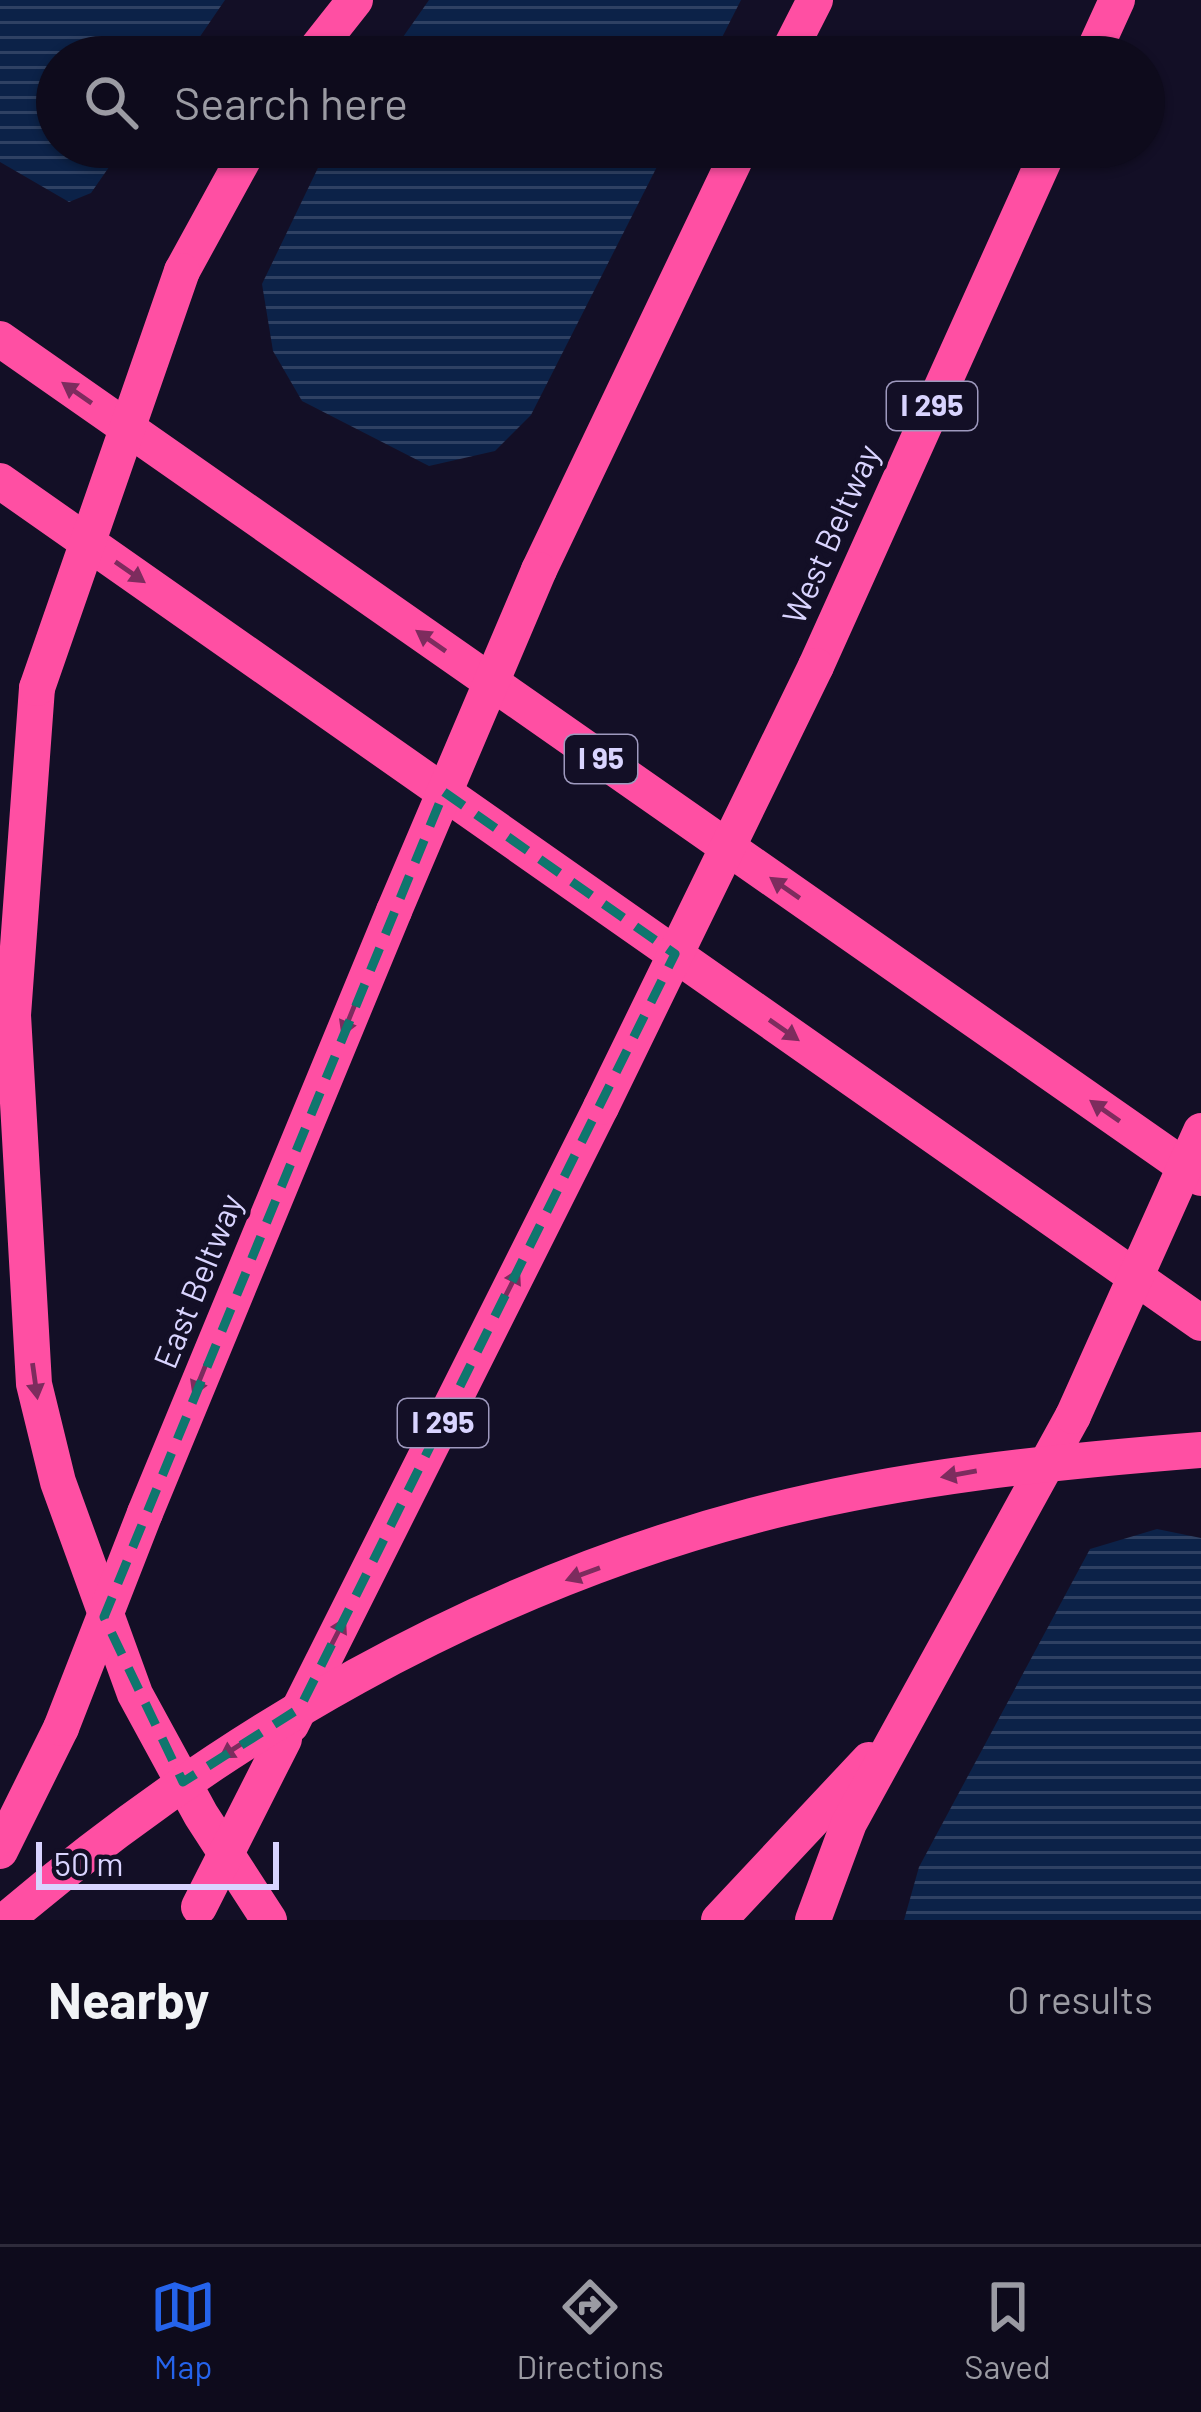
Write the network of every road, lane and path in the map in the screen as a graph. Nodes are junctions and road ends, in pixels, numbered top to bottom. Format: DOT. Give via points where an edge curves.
graph roads {
  1 [pos="355,0"];
  2 [pos="815,0"];
  3 [pos="1118,0"];
  4 [pos="327,36"];
  5 [pos="797,36"];
  6 [pos="1101,36"];
  7 [pos="239,168"];
  8 [pos="731,168"];
  9 [pos="1040,168"];
  10 [pos="0,339"];
  11 [pos="0,481"];
  12 [pos="37,688"];
  13 [pos="0,868"];
  14 [pos="1201,1131"];
  15 [pos="1201,1178"];
  16 [pos="1201,1323"];
  17 [pos="1201,1450"];
  18 [pos="908,1718"];
  19 [pos="0,1851"];
  20 [pos="195,1914"];
  21 [pos="6,1920"];
  22 [pos="269,1920"];
  23 [pos="719,1920"];
  24 [pos="813,1920"];
  1 -- 4 [label="highway"];
  2 -- 5 [label="highway"];
  3 -- 6 [label="highway"];
  7 -- 12 [label="highway, bridge" via="182,272"];
  8 -- 19 [label="highway, East Beltway, one-way, bridge" via="539,570 62,1728"];
  20 -- 9 [label="highway, West Beltway / I 295, one-way, bridge" via="709,886"];
  15 -- 10 [label="highway, I 95, one-way"];
  11 -- 16 [label="highway, one-way"];
  12 -- 13 [label="highway"];
  12 -- 22 [label="highway, one-way" via="13,1015 34,1384 58,1482 135,1694"];
  14 -- 18 [label="highway, bridge" via="1073,1416"];
  17 -- 21 [label="highway, one-way, bridge" via="989,1469 870,1490 750,1516 539,1590 281,1718 110,1835"];
  18 -- 23 [label="highway"];
  18 -- 24 [label="highway" via="849,1822"];
}
